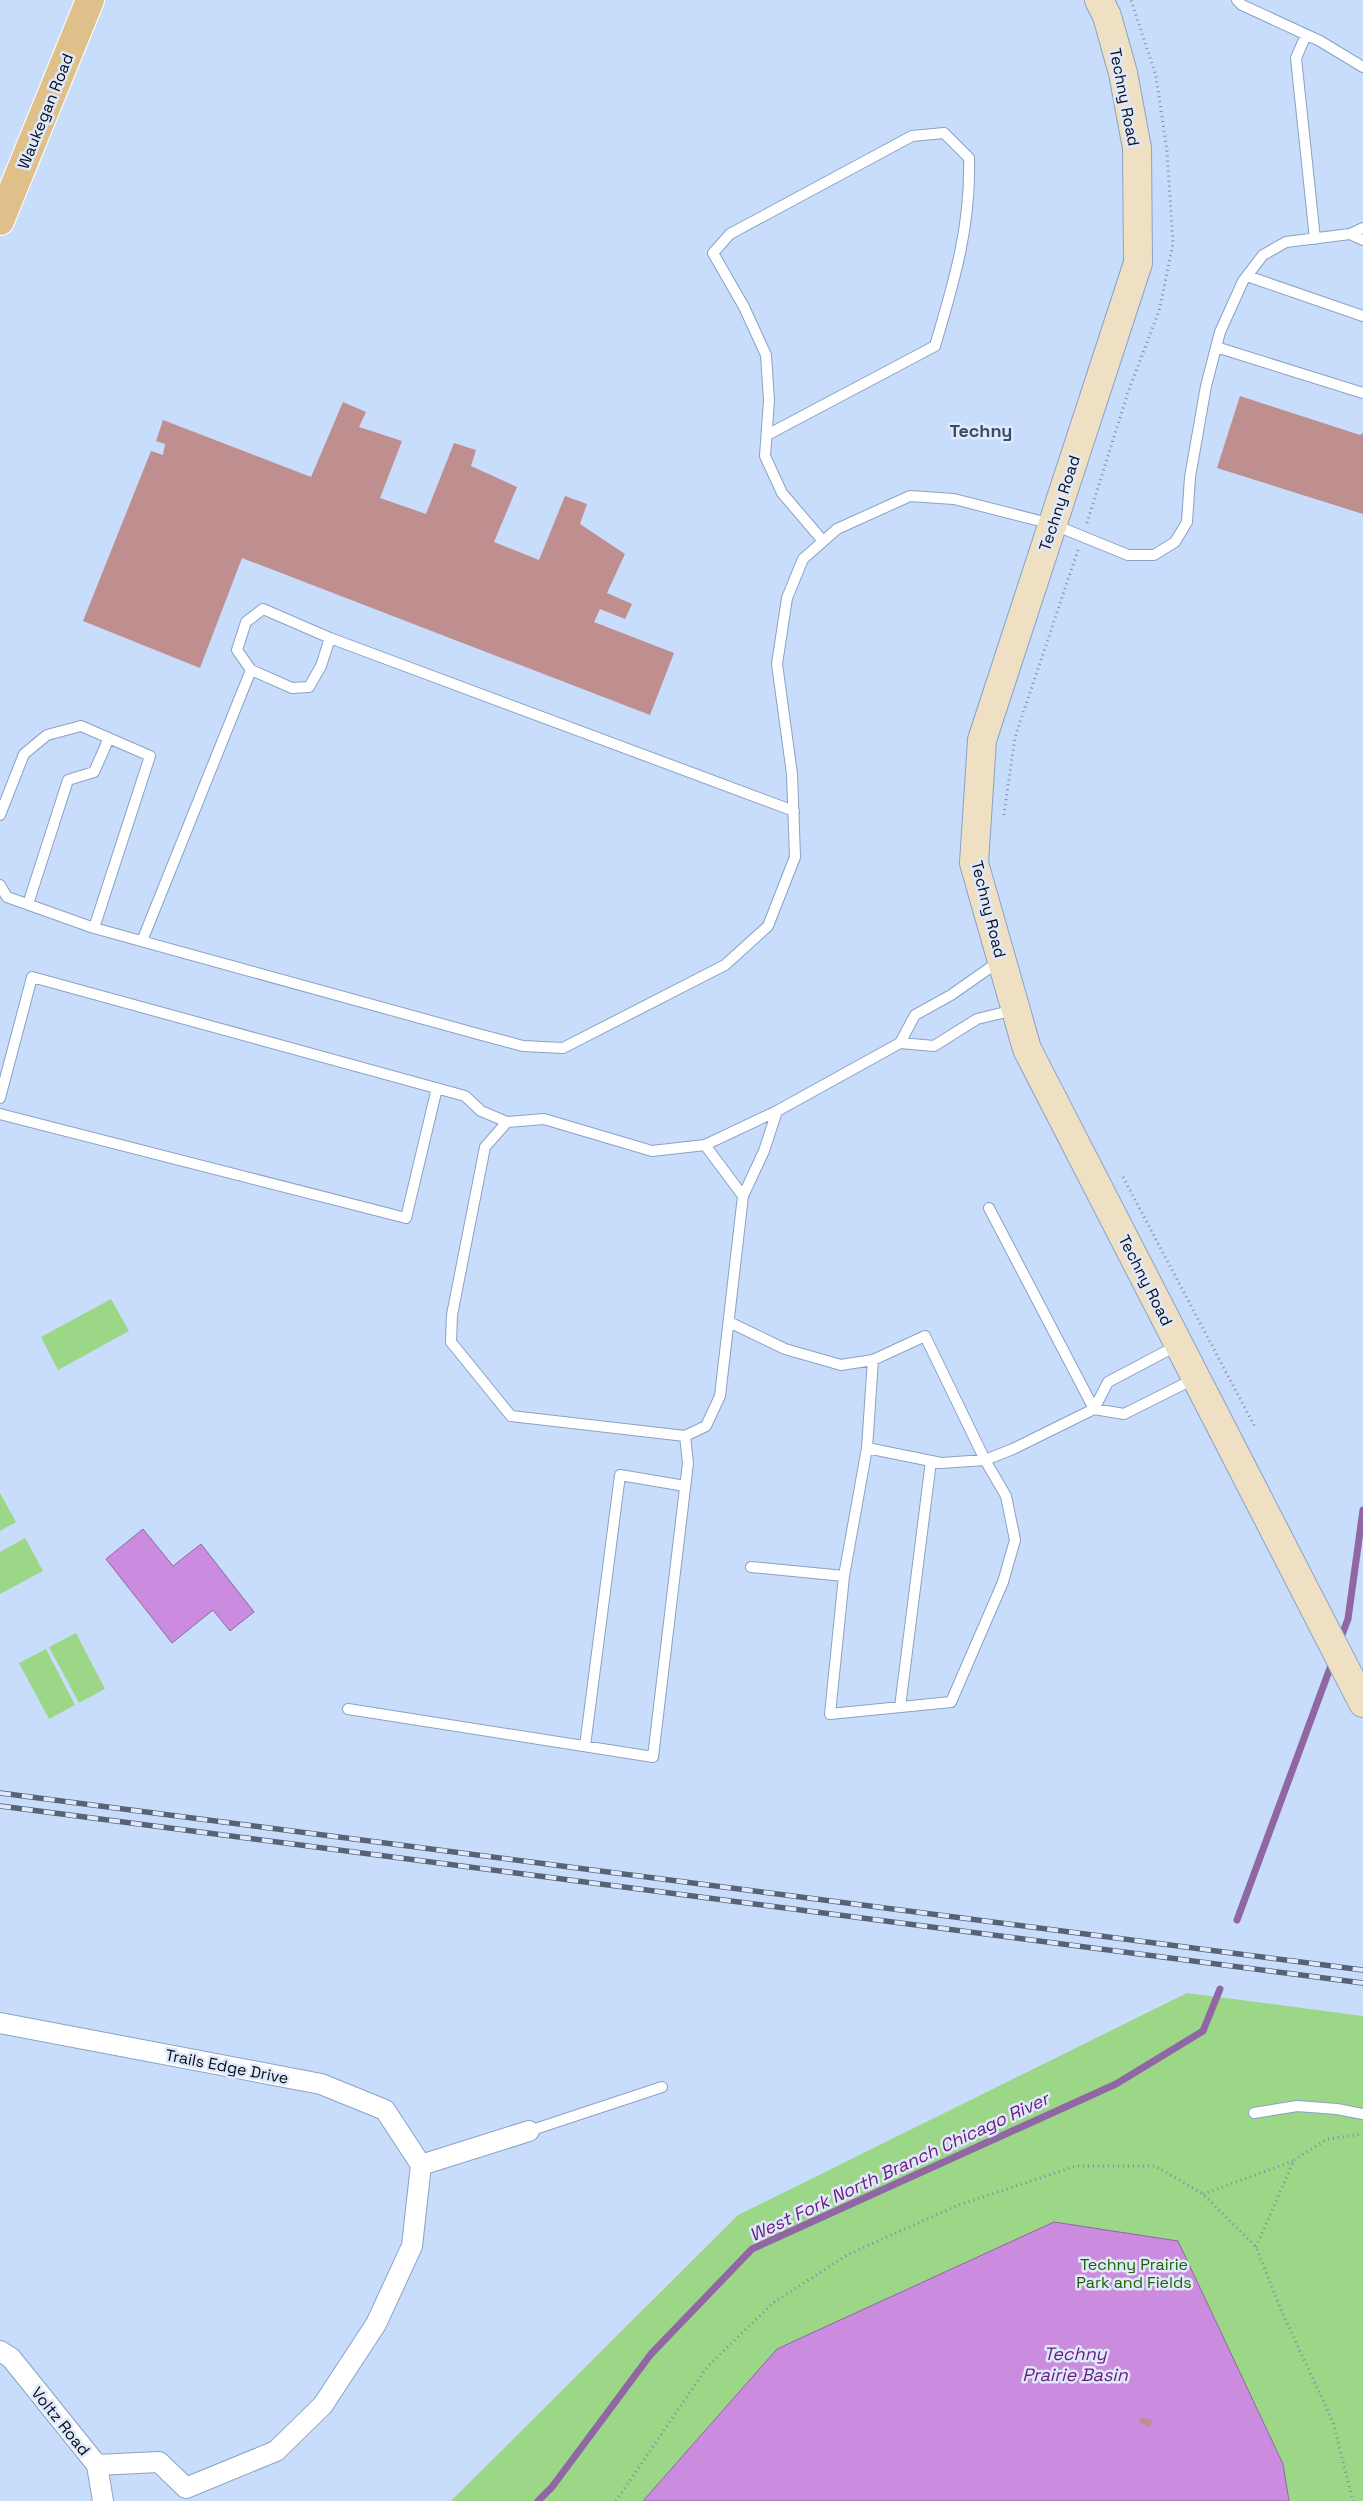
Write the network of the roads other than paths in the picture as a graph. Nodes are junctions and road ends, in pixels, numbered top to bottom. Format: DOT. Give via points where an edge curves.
graph roads {
  1 [pos="90,0"];
  2 [pos="1099,0"];
  3 [pos="1237,0"];
  4 [pos="1306,35"];
  5 [pos="1363,66"];
  6 [pos="0,221"];
  7 [pos="1363,228"];
  8 [pos="1350,234"];
  9 [pos="1315,239"];
  10 [pos="1363,240"];
  11 [pos="1247,276"];
  12 [pos="1363,316"];
  13 [pos="1216,348"];
  14 [pos="1363,393"];
  15 [pos="767,435"];
  16 [pos="1052,524"];
  17 [pos="823,541"];
  18 [pos="330,638"];
  19 [pos="251,670"];
  20 [pos="109,738"];
  21 [pos="794,811"];
  22 [pos="0,815"];
  23 [pos="0,885"];
  24 [pos="28,904"];
  25 [pos="94,928"];
  26 [pos="142,941"];
  27 [pos="1001,960"];
  28 [pos="1016,1010"];
  29 [pos="900,1043"];
  30 [pos="438,1088"];
  31 [pos="0,1098"];
  32 [pos="777,1112"];
  33 [pos="0,1114"];
  34 [pos="507,1122"];
  35 [pos="705,1145"];
  36 [pos="743,1196"];
  37 [pos="989,1208"];
  38 [pos="729,1322"];
  39 [pos="1179,1345"];
  40 [pos="873,1360"];
  41 [pos="1196,1378"];
  42 [pos="1094,1409"];
  43 [pos="685,1436"];
  44 [pos="867,1448"];
  45 [pos="985,1460"];
  46 [pos="931,1461"];
  47 [pos="685,1486"];
  48 [pos="751,1567"];
  49 [pos="844,1576"];
  50 [pos="1358,1694"];
  51 [pos="900,1707"];
  52 [pos="348,1709"];
  53 [pos="585,1746"];
  54 [pos="0,2022"];
  55 [pos="662,2087"];
  56 [pos="1254,2113"];
  57 [pos="1363,2114"];
  58 [pos="528,2131"];
  59 [pos="421,2165"];
  60 [pos="0,2351"];
  61 [pos="97,2465"];
  62 [pos="186,2495"];
  63 [pos="103,2501"];
  1 -- 6 [label="main road, Waukegan Road"];
  2 -- 16 [label="main road, Techny Road" via="1107,16 1123,73 1137,148 1138,263"];
  3 -- 4 [label="lane"];
  4 -- 5 [label="lane"];
  4 -- 9 [label="lane" via="1296,58"];
  7 -- 8 [label="lane"];
  8 -- 9 [label="lane"];
  8 -- 10 [label="lane"];
  9 -- 11 [label="lane" via="1286,242 1262,255"];
  11 -- 12 [label="lane"];
  11 -- 13 [label="lane" via="1220,332"];
  13 -- 14 [label="lane"];
  13 -- 16 [label="lane" via="1190,477 1187,522 1175,542 1154,555 1128,555"];
  15 -- 15 [label="lane" via="766,355 744,307 713,253 730,234 912,136 944,133 969,158 970,195 958,269 935,346"];
  15 -- 17 [label="lane" via="765,456 782,493"];
  16 -- 17 [label="lane" via="954,499 910,496 837,529"];
  16 -- 27 [label="main road, Techny Road" via="982,740 974,863"];
  17 -- 21 [label="lane" via="803,559 787,598 777,664"];
  18 -- 19 [label="lane" via="321,666 309,687 292,688"];
  18 -- 19 [label="lane" via="263,609 246,622 237,650"];
  18 -- 21 [label="lane"];
  19 -- 26 [label="lane"];
  20 -- 22 [label="lane" via="82,726 47,735 24,754"];
  20 -- 24 [label="lane" via="94,772 68,780"];
  20 -- 25 [label="lane" via="150,756"];
  21 -- 26 [label="lane" via="795,857 768,926 725,965 563,1048 523,1046"];
  23 -- 24 [label="lane" via="7,897"];
  24 -- 25 [label="lane"];
  25 -- 26 [label="lane"];
  27 -- 28 [label="main road, Techny Road"];
  27 -- 29 [label="lane" via="951,995 915,1015"];
  28 -- 29 [label="lane" via="977,1019 934,1046"];
  28 -- 39 [label="main road, Techny Road" via="1027,1048"];
  29 -- 32 [label="lane"];
  30 -- 31 [label="lane" via="32,977"];
  30 -- 33 [label="lane" via="406,1218"];
  30 -- 34 [label="lane" via="465,1096 481,1111"];
  32 -- 35 [label="lane"];
  32 -- 36 [label="lane" via="764,1151"];
  34 -- 35 [label="lane" via="544,1120 652,1151"];
  34 -- 43 [label="lane" via="485,1148 452,1314 451,1342 511,1416"];
  35 -- 36 [label="lane"];
  36 -- 38 [label="lane"];
  37 -- 42 [label="lane"];
  38 -- 40 [label="lane" via="786,1349 841,1365"];
  38 -- 43 [label="lane" via="720,1396 706,1426"];
  39 -- 41 [label="main road, Techny Road"];
  39 -- 42 [label="lane" via="1108,1382"];
  40 -- 44 [label="lane"];
  40 -- 45 [label="lane" via="925,1336"];
  41 -- 42 [label="lane" via="1124,1414"];
  41 -- 50 [label="main road, Techny Road"];
  42 -- 45 [label="lane"];
  43 -- 47 [label="lane" via="688,1463"];
  44 -- 46 [label="lane"];
  44 -- 49 [label="lane"];
  45 -- 46 [label="lane"];
  45 -- 51 [label="lane" via="1006,1496 1015,1540 1004,1582 951,1702"];
  46 -- 51 [label="lane"];
  47 -- 53 [label="lane" via="620,1475"];
  47 -- 53 [label="lane" via="653,1757"];
  48 -- 49 [label="lane"];
  49 -- 51 [label="lane" via="830,1714"];
  52 -- 53 [label="lane"];
  54 -- 59 [label="street, Trails Edge Drive" via="321,2084 385,2110"];
  55 -- 58 [label="lane"];
  56 -- 57 [label="lane" via="1297,2106 1336,2108"];
  58 -- 59 [label="street"];
  59 -- 62 [label="street" via="412,2246 376,2324 323,2405 276,2452"];
  60 -- 61 [label="street, Voltz Road" via="11,2358"];
  61 -- 62 [label="street" via="159,2462"];
  61 -- 63 [label="street, Voltz Road"];
}
